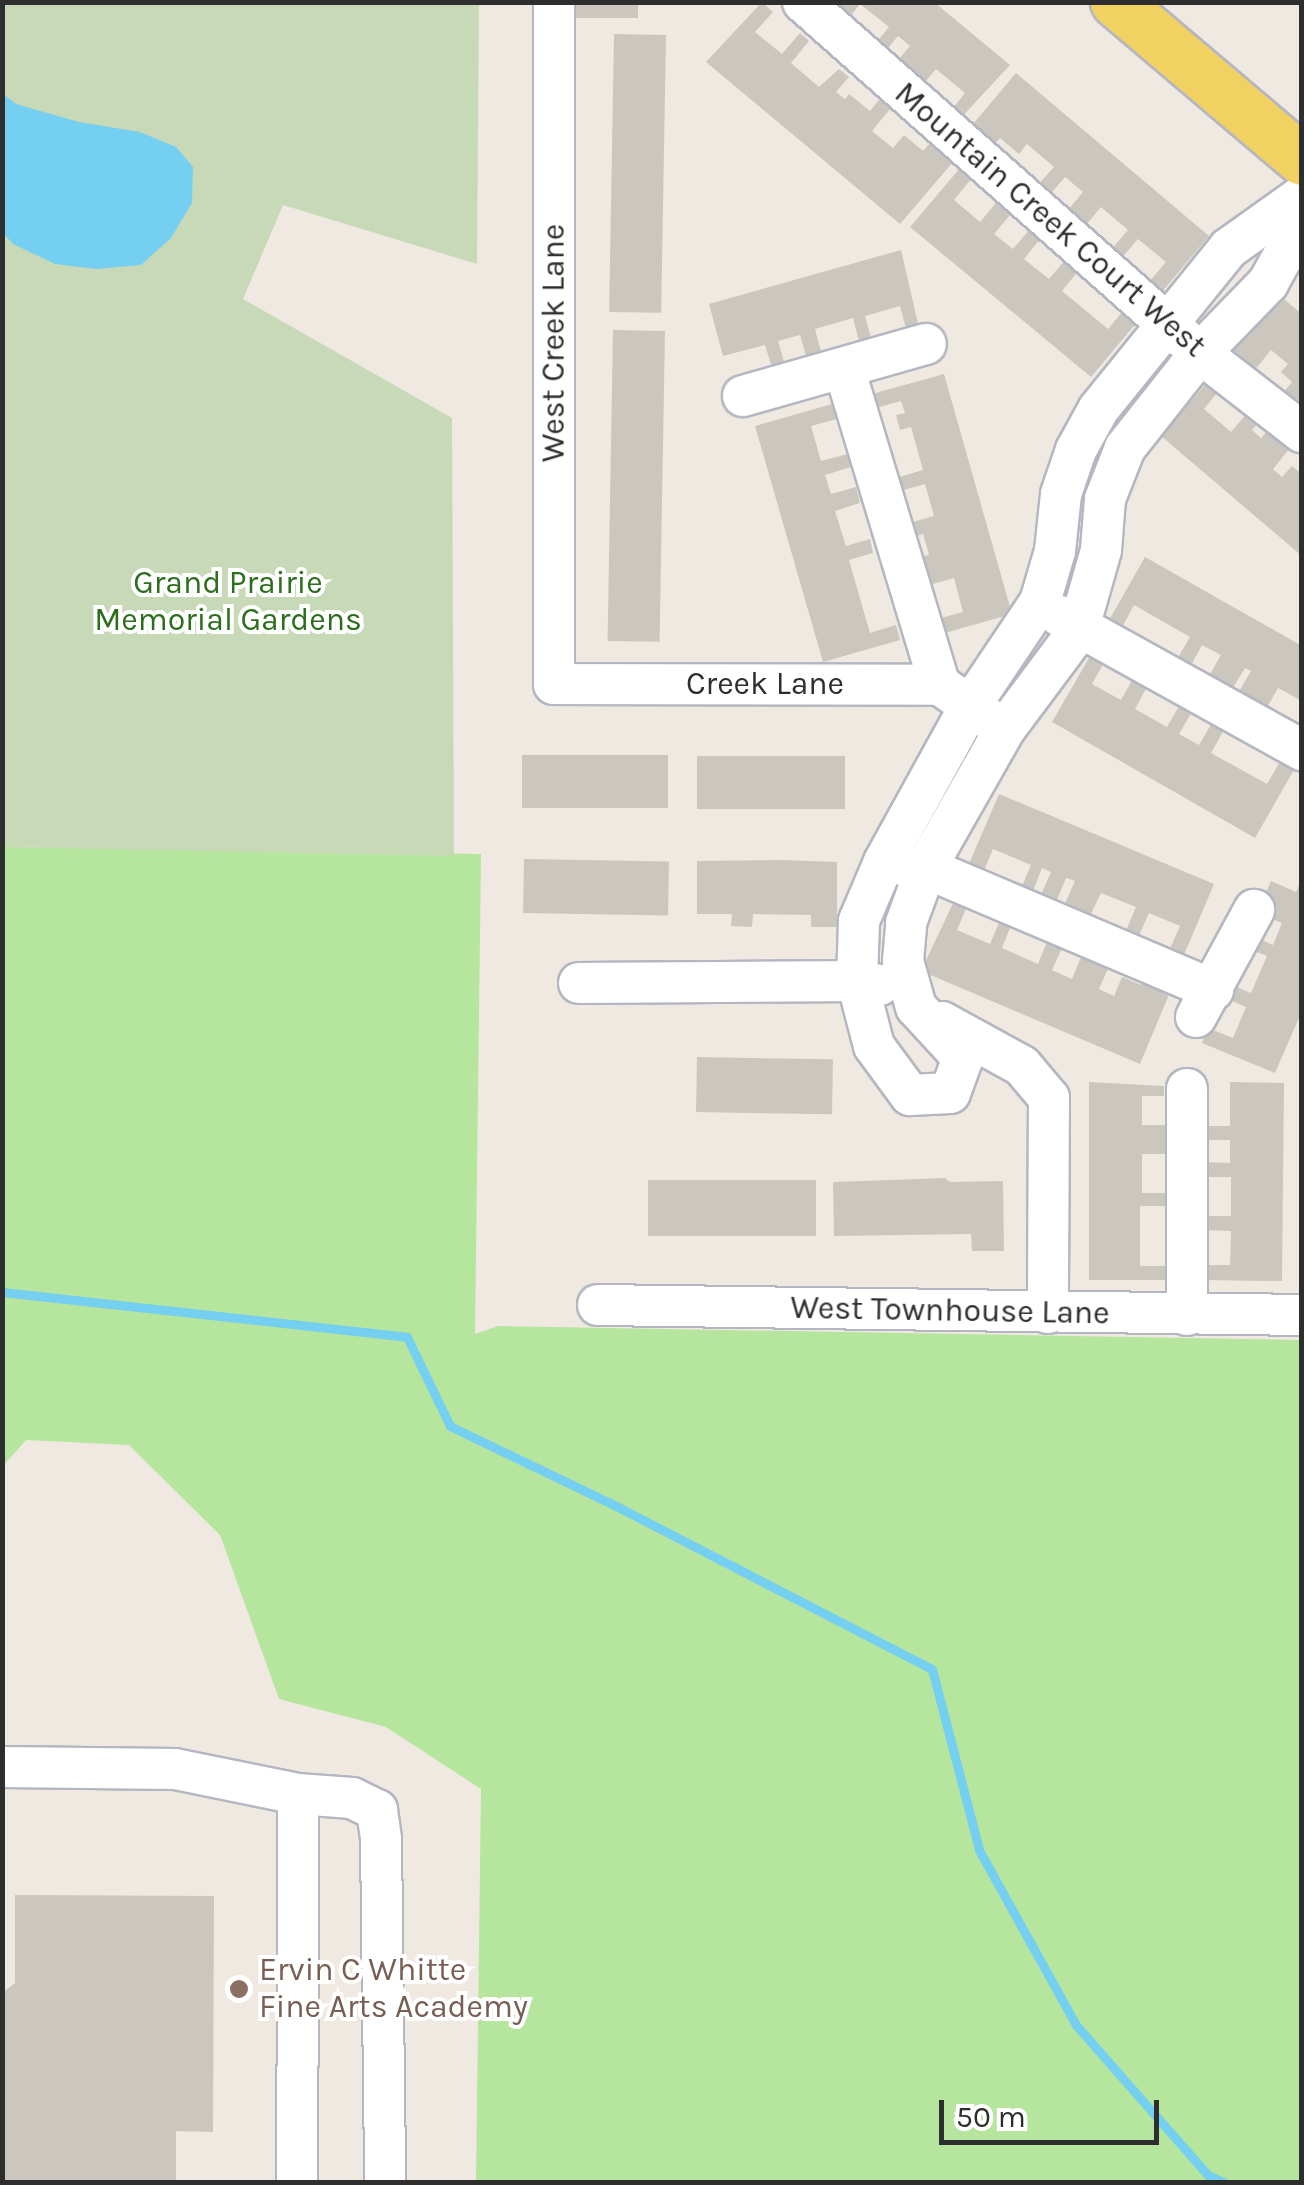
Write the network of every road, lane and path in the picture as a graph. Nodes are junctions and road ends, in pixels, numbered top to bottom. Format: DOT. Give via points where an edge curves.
graph roads {
  1 [pos="554,2"];
  2 [pos="803,2"];
  3 [pos="1116,2"];
  4 [pos="1302,160"];
  5 [pos="1302,196"];
  6 [pos="1302,222"];
  7 [pos="1166,323"];
  8 [pos="926,344"];
  9 [pos="1200,353"];
  10 [pos="844,368"];
  11 [pos="744,396"];
  12 [pos="1302,432"];
  13 [pos="1040,602"];
  14 [pos="1078,630"];
  15 [pos="554,684"];
  16 [pos="955,695"];
  17 [pos="1005,730"];
  18 [pos="1302,750"];
  19 [pos="884,862"];
  20 [pos="926,868"];
  21 [pos="1254,910"];
  22 [pos="857,981"];
  23 [pos="579,983"];
  24 [pos="916,1007"];
  25 [pos="1187,1089"];
  26 [pos="598,1305"];
  27 [pos="1048,1313"];
  28 [pos="1187,1315"];
  29 [pos="1302,1315"];
  30 [pos="3,1767"];
  31 [pos="298,1794"];
  32 [pos="296,2182"];
  33 [pos="384,2182"];
  1 -- 15 [label="street, West Creek Lane"];
  2 -- 7 [label="street, Mountain Creek Court West"];
  3 -- 4 [label="main road"];
  5 -- 7 [label="street" via="1228,248"];
  6 -- 9 [label="street" via="1268,283"];
  7 -- 9 [label="street, Mountain Creek Court West"];
  7 -- 13 [label="street" via="1098,410 1076,450 1060,494 1055,551"];
  8 -- 10 [label="street"];
  9 -- 12 [label="street, Mountain Creek Court West"];
  9 -- 14 [label="street" via="1125,448 1105,498 1100,550"];
  10 -- 11 [label="street"];
  10 -- 16 [label="street"];
  13 -- 14 [label="street"];
  13 -- 16 [label="street"];
  14 -- 17 [label="street"];
  14 -- 18 [label="street"];
  15 -- 16 [label="street, Creek Lane"];
  16 -- 17 [label="street"];
  16 -- 19 [label="street"];
  17 -- 20 [label="street"];
  19 -- 20 [label="street"];
  19 -- 22 [label="street" via="859,921"];
  20 -- 21 [label="street" via="1204,1004"];
  20 -- 24 [label="street" via="906,923 903,961"];
  22 -- 23 [label="street"];
  22 -- 24 [label="street" via="886,986"];
  22 -- 24 [label="street" via="874,1046 910,1095 950,1093 963,1058"];
  24 -- 27 [label="street" via="1022,1066 1049,1098"];
  25 -- 28 [label="street"];
  26 -- 27 [label="street, West Townhouse Lane"];
  27 -- 28 [label="street, West Townhouse Lane"];
  28 -- 29 [label="street, West Townhouse Lane"];
  30 -- 31 [label="street" via="175,1769"];
  31 -- 32 [label="street"];
  31 -- 33 [label="street" via="352,1798 377,1810"];
}
